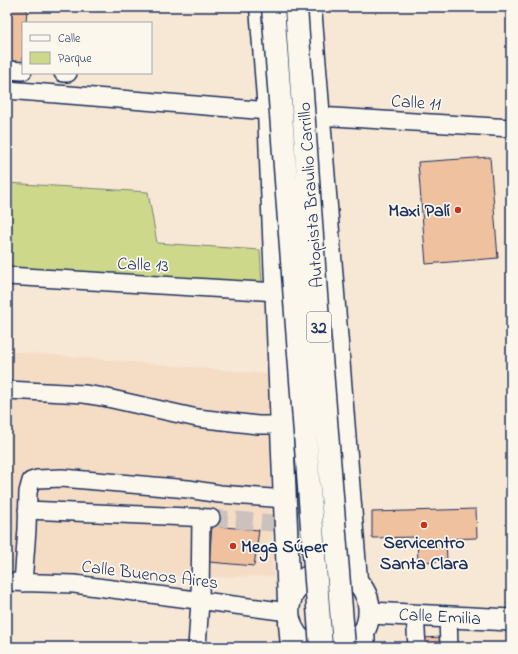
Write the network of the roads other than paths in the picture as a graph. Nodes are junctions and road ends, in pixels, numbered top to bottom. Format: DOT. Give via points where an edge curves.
graph roads {
  1 [pos="260,7"];
  2 [pos="273,7"];
  3 [pos="296,7"];
  4 [pos="310,7"];
  5 [pos="7,70"];
  6 [pos="22,71"];
  7 [pos="7,90"];
  8 [pos="269,111"];
  9 [pos="318,116"];
  10 [pos="511,128"];
  11 [pos="7,276"];
  12 [pos="277,292"];
  13 [pos="7,390"];
  14 [pos="282,425"];
  15 [pos="285,499"];
  16 [pos="27,510"];
  17 [pos="356,580"];
  18 [pos="15,582"];
  19 [pos="200,601"];
  20 [pos="289,612"];
  21 [pos="370,613"];
  22 [pos="415,615"];
  23 [pos="448,617"];
  24 [pos="511,620"];
  25 [pos="358,643"];
  26 [pos="197,647"];
  27 [pos="292,647"];
  28 [pos="310,647"];
  29 [pos="321,647"];
  30 [pos="344,647"];
  31 [pos="417,647"];
  32 [pos="449,647"];
  1 -- 8 [label="highway"];
  2 -- 29 [label="highway, Autopista Braulio Carrillo / 32, bridge"];
  3 -- 30 [label="highway, Autopista Braulio Carrillo / 32, bridge"];
  4 -- 9 [label="highway"];
  5 -- 6 [label="street"];
  7 -- 8 [label="street"];
  8 -- 12 [label="highway"];
  9 -- 10 [label="street, Calle 11"];
  9 -- 17 [label="highway"];
  11 -- 12 [label="street, Calle 13"];
  12 -- 14 [label="highway"];
  13 -- 14 [label="street" via="90,395 197,418"];
  14 -- 15 [label="highway"];
  15 -- 16 [label="street" via="62,478 31,481"];
  15 -- 20 [label="highway"];
  16 -- 18 [label="street" via="27,529"];
  16 -- 19 [label="street" via="206,517"];
  17 -- 20 [label="main road" via="344,573 330,570 317,572 305,578 295,588"];
  17 -- 21 [label="main road" via="369,601"];
  18 -- 19 [label="street, Calle Buenos Aires" via="74,584"];
  19 -- 20 [label="street, Calle Buenos Aires"];
  19 -- 26 [label="street"];
  20 -- 27 [label="highway"];
  20 -- 28 [label="main road" via="295,634"];
  21 -- 22 [label="main road, Calle Emilia"];
  21 -- 25 [label="main road" via="368,624"];
  22 -- 23 [label="main road, Calle Emilia"];
  22 -- 31 [label="street"];
  23 -- 24 [label="main road, Calle Emilia"];
  23 -- 32 [label="street"];
}
